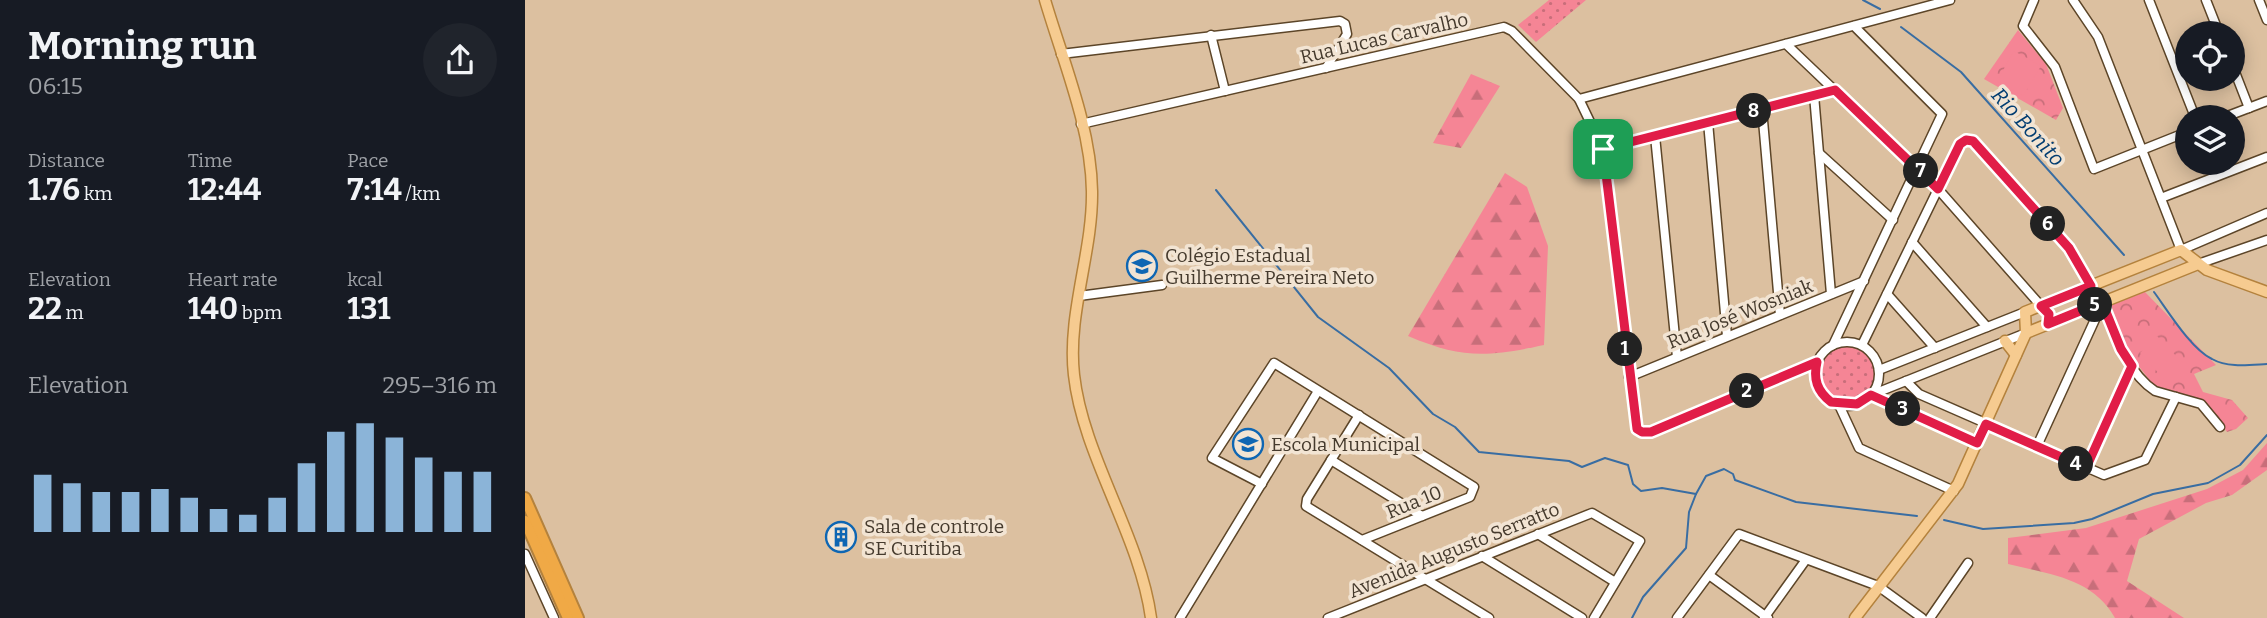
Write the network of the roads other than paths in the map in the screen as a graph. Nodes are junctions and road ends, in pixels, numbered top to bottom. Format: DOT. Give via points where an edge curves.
graph roads {
  1 [pos="1045,0"];
  2 [pos="1950,0"];
  3 [pos="2034,0"];
  4 [pos="2073,0"];
  5 [pos="2149,0"];
  6 [pos="2206,0"];
  7 [pos="2259,0"];
  8 [pos="2267,20"];
  9 [pos="2215,21"];
  10 [pos="1854,26"];
  11 [pos="1211,35"];
  12 [pos="1786,44"];
  13 [pos="1061,54"];
  14 [pos="1326,68"];
  15 [pos="1835,90"];
  16 [pos="1225,91"];
  17 [pos="2242,91"];
  18 [pos="1814,95"];
  19 [pos="1579,99"];
  20 [pos="2267,101"];
  21 [pos="2190,105"];
  22 [pos="2249,108"];
  23 [pos="1762,109"];
  24 [pos="2245,110"];
  25 [pos="1708,122"];
  26 [pos="1081,124"];
  27 [pos="1655,136"];
  28 [pos="2175,137"];
  29 [pos="1603,149"];
  30 [pos="2142,150"];
  31 [pos="1819,153"];
  32 [pos="2267,157"];
  33 [pos="1918,169"];
  34 [pos="1938,189"];
  35 [pos="2161,198"];
  36 [pos="2267,213"];
  37 [pos="1893,220"];
  38 [pos="2267,240"];
  39 [pos="1912,242"];
  40 [pos="2181,250"];
  41 [pos="2198,264"];
  42 [pos="1864,281"];
  43 [pos="1162,285"];
  44 [pos="2091,286"];
  45 [pos="2267,292"];
  46 [pos="1831,294"];
  47 [pos="1887,294"];
  48 [pos="1079,296"];
  49 [pos="2102,302"];
  50 [pos="2041,306"];
  51 [pos="2025,312"];
  52 [pos="1780,315"];
  53 [pos="2048,324"];
  54 [pos="1987,327"];
  55 [pos="2026,333"];
  56 [pos="1727,336"];
  57 [pos="2005,341"];
  58 [pos="1833,345"];
  59 [pos="1861,345"];
  60 [pos="1935,348"];
  61 [pos="2016,355"];
  62 [pos="1677,357"];
  63 [pos="1817,362"];
  64 [pos="2132,366"];
  65 [pos="1879,370"];
  66 [pos="1629,377"];
  67 [pos="1906,381"];
  68 [pos="1318,391"];
  69 [pos="1871,395"];
  70 [pos="2176,397"];
  71 [pos="1839,405"];
  72 [pos="1359,415"];
  73 [pos="1986,424"];
  74 [pos="2220,427"];
  75 [pos="1977,443"];
  76 [pos="2037,446"];
  77 [pos="1331,460"];
  78 [pos="2086,468"];
  79 [pos="1262,484"];
  80 [pos="1954,491"];
  81 [pos="525,498"];
  82 [pos="1422,516"];
  83 [pos="525,521"];
  84 [pos="1538,534"];
  85 [pos="1362,540"];
  86 [pos="525,554"];
  87 [pos="1482,556"];
  88 [pos="1805,561"];
  89 [pos="1968,563"];
  90 [pos="1709,575"];
  91 [pos="1426,579"];
  92 [pos="1615,582"];
  93 [pos="1878,586"];
  94 [pos="1335,617"];
  95 [pos="1766,617"];
  96 [pos="554,618"];
  97 [pos="568,618"];
  98 [pos="578,618"];
  99 [pos="1151,618"];
  100 [pos="1180,618"];
  101 [pos="1489,618"];
  102 [pos="1581,618"];
  103 [pos="1594,618"];
  104 [pos="1677,618"];
  105 [pos="1855,618"];
  106 [pos="1922,618"];
  107 [pos="1930,618"];
  1 -- 13 [label="main road"];
  2 -- 10 [label="street"];
  3 -- 30 [label="street" via="2023,26 2055,67 2094,169"];
  4 -- 30 [label="street" via="2098,37"];
  5 -- 21 [label="street"];
  6 -- 9 [label="street"];
  7 -- 8 [label="street"];
  10 -- 12 [label="street"];
  10 -- 33 [label="street" via="1942,114"];
  11 -- 13 [label="street"];
  11 -- 14 [label="street" via="1332,20 1345,24 1347,34"];
  11 -- 16 [label="street"];
  12 -- 15 [label="street"];
  12 -- 19 [label="street"];
  13 -- 26 [label="main road"];
  14 -- 16 [label="street, Rua Lucas Carvalho"];
  14 -- 19 [label="street, Rua Lucas Carvalho" via="1504,27"];
  15 -- 18 [label="street"];
  15 -- 33 [label="street"];
  16 -- 26 [label="street, Rua Lucas Carvalho"];
  17 -- 22 [label="street"];
  18 -- 23 [label="street"];
  18 -- 31 [label="street"];
  19 -- 29 [label="street"];
  20 -- 22 [label="street"];
  22 -- 24 [label="street"];
  23 -- 25 [label="street"];
  23 -- 52 [label="street"];
  25 -- 27 [label="street"];
  25 -- 56 [label="street"];
  26 -- 48 [label="main road" via="1092,192"];
  27 -- 29 [label="street"];
  27 -- 62 [label="street"];
  28 -- 30 [label="street"];
  29 -- 66 [label="street"];
  30 -- 35 [label="street"];
  31 -- 37 [label="street"];
  31 -- 46 [label="street"];
  32 -- 35 [label="street"];
  33 -- 34 [label="street"];
  33 -- 37 [label="street"];
  34 -- 39 [label="street"];
  34 -- 44 [label="street" via="1958,148 1966,140 1976,143 2069,248"];
  34 -- 50 [label="street"];
  35 -- 40 [label="street"];
  36 -- 40 [label="street"];
  37 -- 42 [label="street"];
  38 -- 41 [label="street"];
  39 -- 47 [label="street"];
  39 -- 54 [label="street"];
  40 -- 41 [label="main road"];
  40 -- 44 [label="main road"];
  41 -- 45 [label="main road"];
  41 -- 49 [label="main road"];
  42 -- 46 [label="street, Rua José Wosniak"];
  42 -- 58 [label="street"];
  43 -- 48 [label="street"];
  44 -- 50 [label="main road"];
  46 -- 52 [label="street, Rua José Wosniak"];
  47 -- 59 [label="street"];
  47 -- 60 [label="street"];
  48 -- 99 [label="main road" via="1073,349 1079,401 1142,578"];
  49 -- 53 [label="main road"];
  49 -- 64 [label="street"];
  49 -- 76 [label="street"];
  50 -- 51 [label="main road"];
  50 -- 53 [label="main road" via="2049,314"];
  51 -- 54 [label="street"];
  51 -- 55 [label="main road"];
  52 -- 56 [label="street, Rua José Wosniak"];
  53 -- 55 [label="main road"];
  54 -- 60 [label="street"];
  55 -- 57 [label="street"];
  55 -- 61 [label="main road"];
  56 -- 62 [label="street, Rua José Wosniak"];
  57 -- 61 [label="main road"];
  57 -- 67 [label="street"];
  58 -- 59 [label="street"];
  58 -- 63 [label="street"];
  59 -- 65 [label="street" via="1870,351"];
  60 -- 65 [label="street"];
  61 -- 73 [label="main road"];
  62 -- 66 [label="street, Rua José Wosniak"];
  63 -- 66 [label="street" via="1651,432 1639,431 1634,422"];
  63 -- 71 [label="street" via="1818,388"];
  64 -- 70 [label="street" via="2152,390"];
  64 -- 78 [label="street"];
  65 -- 69 [label="street"];
  67 -- 69 [label="street"];
  67 -- 73 [label="street" via="1919,394"];
  68 -- 72 [label="street"];
  68 -- 79 [label="street"];
  68 -- 79 [label="street" via="1273,363 1212,458"];
  69 -- 71 [label="street" via="1857,404"];
  69 -- 75 [label="street"];
  70 -- 74 [label="street" via="2204,405"];
  70 -- 78 [label="street" via="2145,460 2104,475"];
  71 -- 80 [label="street" via="1859,448"];
  72 -- 77 [label="street"];
  72 -- 82 [label="street, Rua 10" via="1475,490 1470,497"];
  73 -- 75 [label="main road"];
  73 -- 76 [label="street"];
  75 -- 80 [label="main road"];
  76 -- 78 [label="street"];
  77 -- 82 [label="street"];
  77 -- 85 [label="street" via="1305,504"];
  79 -- 100 [label="street"];
  80 -- 93 [label="main road"];
  81 -- 98 [label="highway"];
  82 -- 85 [label="street, Rua 10"];
  83 -- 97 [label="highway"];
  84 -- 87 [label="street, Avenida Augusto Serratto"];
  84 -- 92 [label="street"];
  84 -- 92 [label="street, Avenida Augusto Serratto" via="1592,513 1640,541"];
  85 -- 91 [label="street"];
  86 -- 96 [label="street"];
  87 -- 91 [label="street, Avenida Augusto Serratto"];
  87 -- 102 [label="street"];
  88 -- 90 [label="street" via="1739,534"];
  88 -- 93 [label="street"];
  88 -- 95 [label="street"];
  89 -- 107 [label="street"];
  90 -- 95 [label="street"];
  90 -- 104 [label="street"];
  91 -- 94 [label="street, Avenida Augusto Serratto"];
  91 -- 101 [label="street"];
  92 -- 103 [label="street"];
  93 -- 105 [label="main road"];
  93 -- 106 [label="street"];
}
